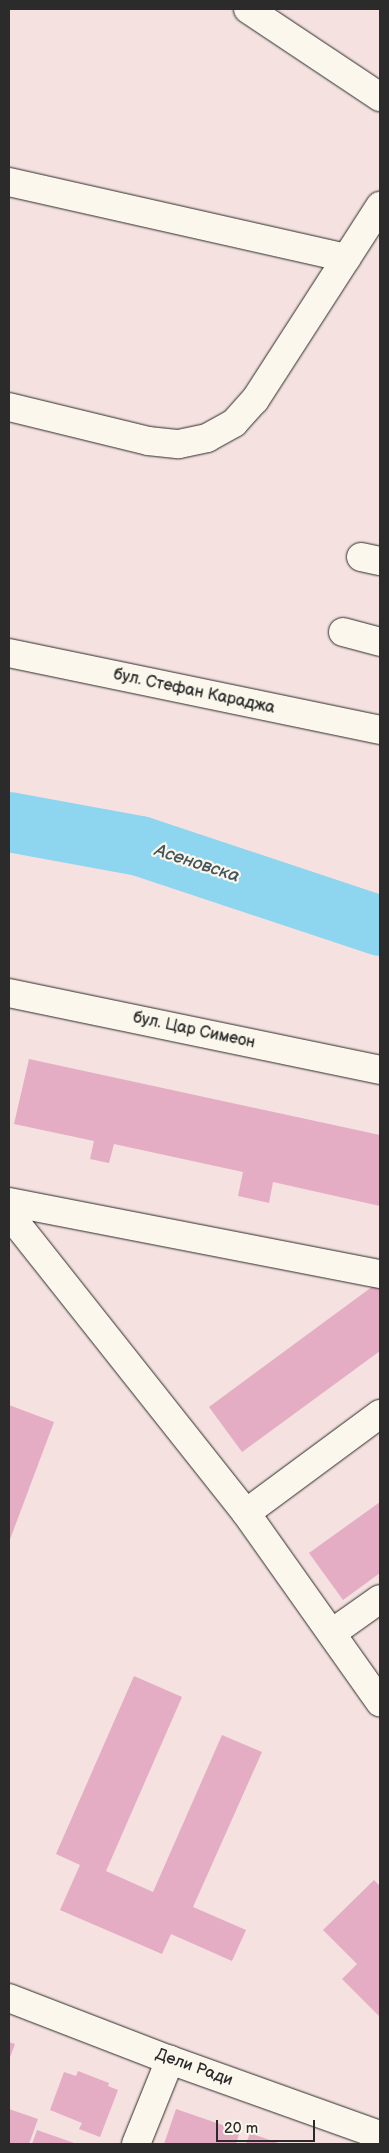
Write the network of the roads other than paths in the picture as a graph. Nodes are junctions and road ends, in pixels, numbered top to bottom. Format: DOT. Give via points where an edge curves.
graph roads {
  1 [pos="248,9"];
  2 [pos="380,97"];
  3 [pos="9,182"];
  4 [pos="380,206"];
  5 [pos="347,258"];
  6 [pos="9,407"];
  7 [pos="343,632"];
  8 [pos="380,642"];
  9 [pos="9,653"];
  10 [pos="380,730"];
  11 [pos="9,992"];
  12 [pos="380,1070"];
  13 [pos="9,1202"];
  14 [pos="9,1214"];
  15 [pos="380,1274"];
  16 [pos="380,1414"];
  17 [pos="246,1513"];
  18 [pos="380,1599"];
  19 [pos="332,1634"];
  20 [pos="379,1696"];
  21 [pos="9,1998"];
  22 [pos="170,2060"];
  23 [pos="380,2135"];
  24 [pos="136,2144"];
  1 -- 2 [label="street"];
  3 -- 5 [label="street"];
  4 -- 5 [label="street"];
  5 -- 6 [label="street" via="255,400 234,422 208,438 179,444 148,442"];
  7 -- 8 [label="street"];
  9 -- 10 [label="street, бул. Стефан Караджа"];
  11 -- 12 [label="street, бул. Цар Симеон"];
  13 -- 15 [label="street"];
  14 -- 17 [label="street"];
  16 -- 17 [label="street"];
  17 -- 19 [label="street"];
  18 -- 19 [label="street"];
  19 -- 20 [label="street"];
  21 -- 22 [label="street, Дели Ради"];
  22 -- 23 [label="street, Дели Ради"];
  22 -- 24 [label="street"];
}
